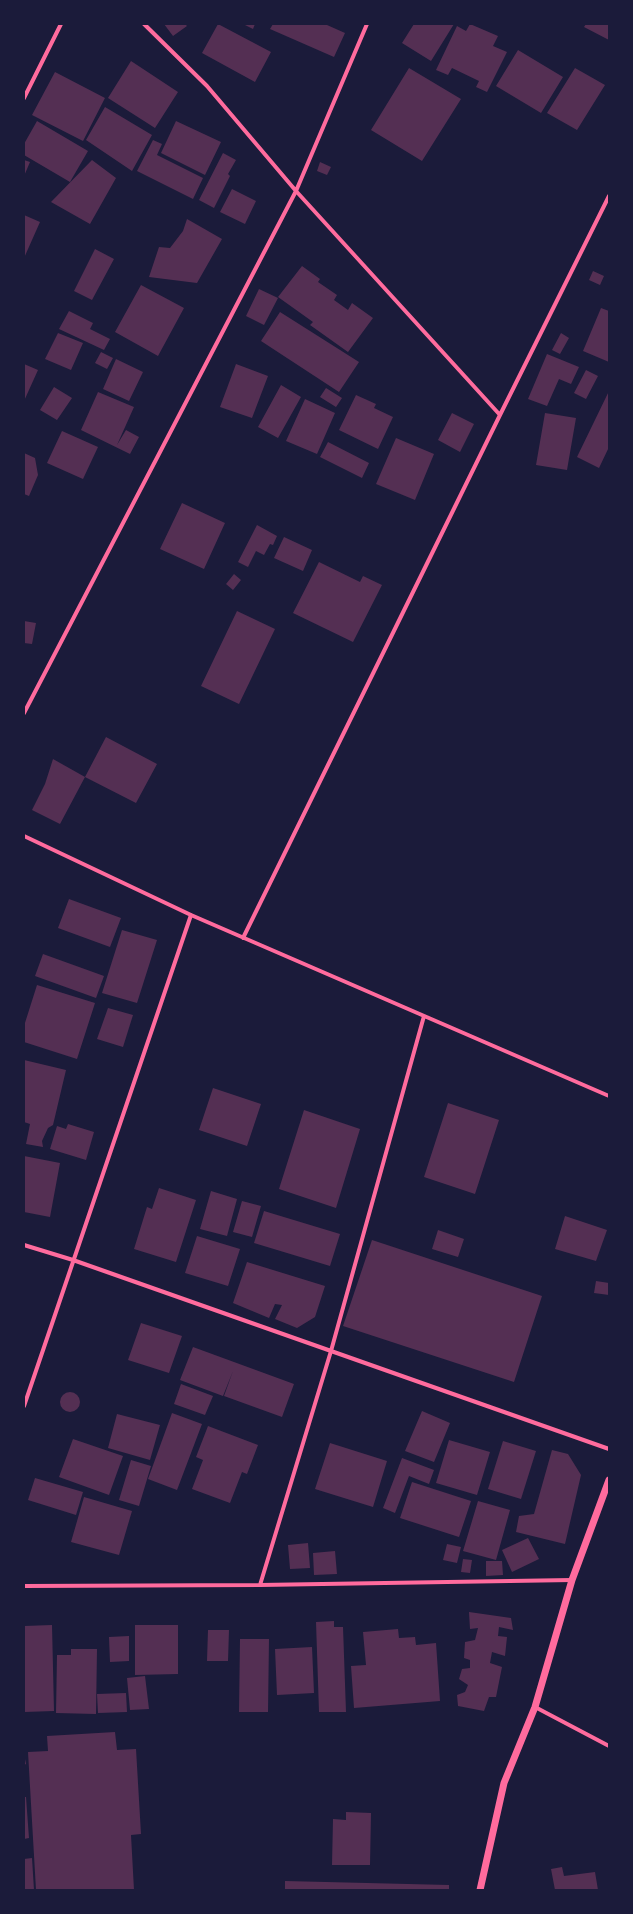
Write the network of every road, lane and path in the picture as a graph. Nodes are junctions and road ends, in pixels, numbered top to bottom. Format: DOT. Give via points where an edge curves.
graph roads {
  1 [pos="61,24"];
  2 [pos="144,24"];
  3 [pos="366,24"];
  4 [pos="24,98"];
  5 [pos="296,191"];
  6 [pos="609,196"];
  7 [pos="500,415"];
  8 [pos="24,712"];
  9 [pos="24,836"];
  10 [pos="190,915"];
  11 [pos="243,938"];
  12 [pos="424,1016"];
  13 [pos="609,1096"];
  14 [pos="24,1245"];
  15 [pos="73,1260"];
  16 [pos="332,1351"];
  17 [pos="24,1406"];
  18 [pos="609,1449"];
  19 [pos="609,1480"];
  20 [pos="572,1580"];
  21 [pos="260,1585"];
  22 [pos="24,1586"];
  23 [pos="535,1707"];
  24 [pos="609,1746"];
  25 [pos="480,1890"];
  1 -- 4 [label="street"];
  2 -- 5 [label="street" via="207,86"];
  3 -- 5 [label="street"];
  5 -- 7 [label="street"];
  5 -- 8 [label="street"];
  6 -- 7 [label="street"];
  7 -- 11 [label="street"];
  9 -- 10 [label="street"];
  10 -- 11 [label="street"];
  10 -- 15 [label="street"];
  11 -- 12 [label="street"];
  12 -- 13 [label="street"];
  12 -- 16 [label="street"];
  14 -- 15 [label="street"];
  15 -- 16 [label="street"];
  15 -- 17 [label="street"];
  16 -- 18 [label="street"];
  16 -- 21 [label="street"];
  19 -- 20 [label="street"];
  20 -- 21 [label="street"];
  20 -- 23 [label="street"];
  21 -- 22 [label="street"];
  23 -- 24 [label="street"];
  23 -- 25 [label="street" via="504,1783"];
}
